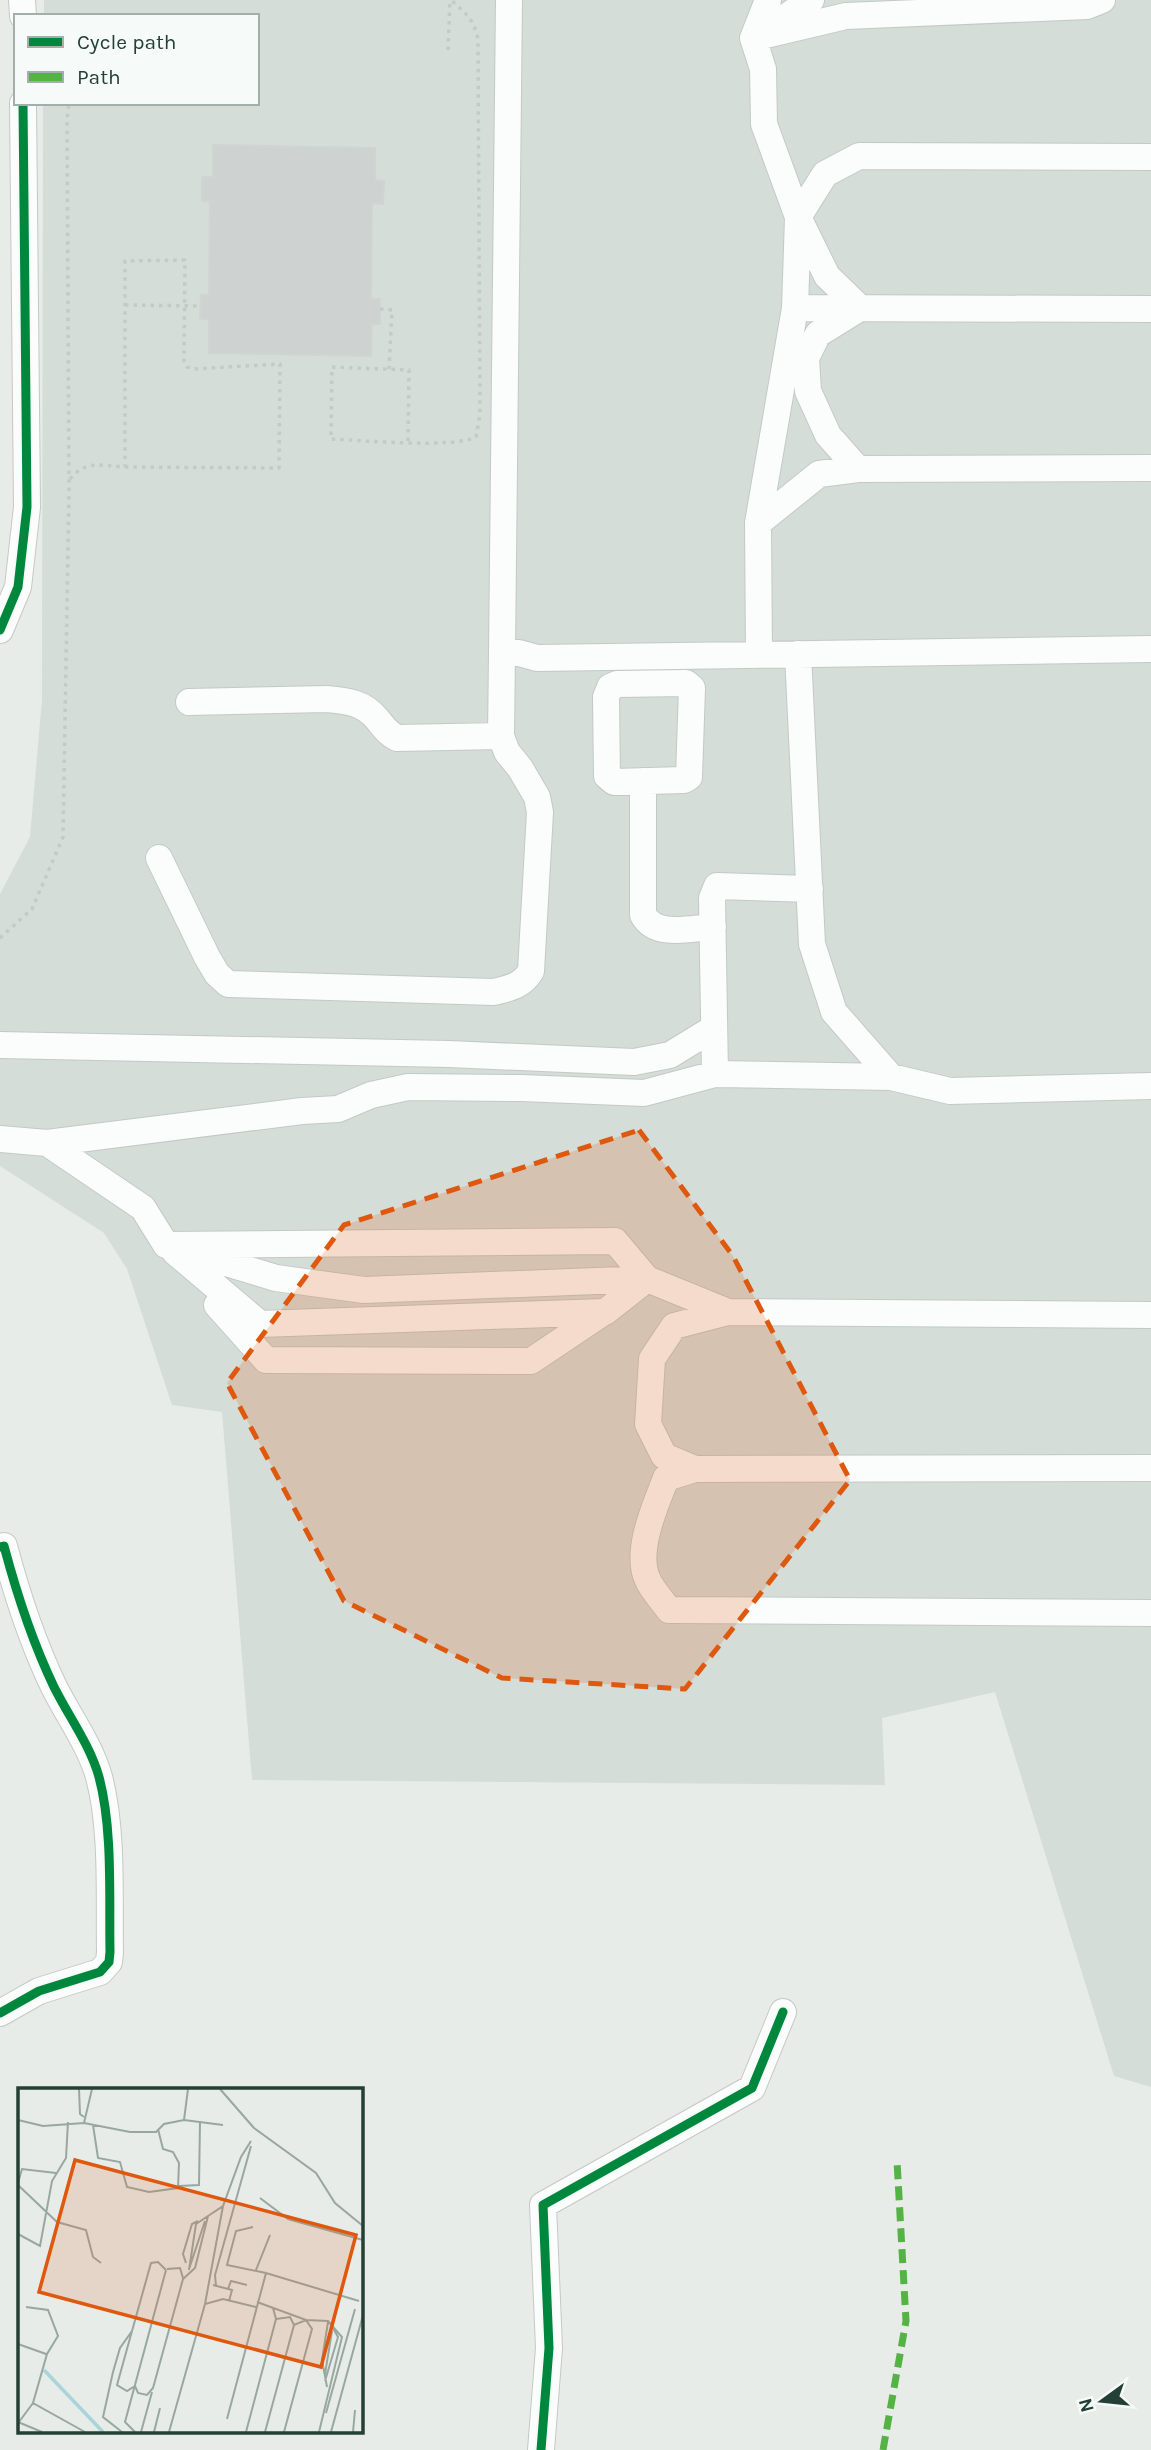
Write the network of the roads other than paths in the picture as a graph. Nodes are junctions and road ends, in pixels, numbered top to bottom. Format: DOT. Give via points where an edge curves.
graph roads {
  1 [pos="509,0"];
  2 [pos="768,0"];
  3 [pos="790,0"];
  4 [pos="811,0"];
  5 [pos="1102,0"];
  6 [pos="753,38"];
  7 [pos="23,105"];
  8 [pos="1151,156"];
  9 [pos="799,217"];
  10 [pos="795,308"];
  11 [pos="860,308"];
  12 [pos="1151,309"];
  13 [pos="1151,468"];
  14 [pos="858,469"];
  15 [pos="758,523"];
  16 [pos="0,630"];
  17 [pos="1151,649"];
  18 [pos="502,653"];
  19 [pos="799,654"];
  20 [pos="759,655"];
  21 [pos="663,656"];
  22 [pos="663,683"];
  23 [pos="189,702"];
  24 [pos="501,736"];
  25 [pos="643,781"];
  26 [pos="159,858"];
  27 [pos="810,889"];
  28 [pos="713,927"];
  29 [pos="714,1028"];
  30 [pos="0,1045"];
  31 [pos="715,1074"];
  32 [pos="891,1077"];
  33 [pos="1151,1086"];
  34 [pos="0,1139"];
  35 [pos="47,1143"];
  36 [pos="166,1245"];
  37 [pos="647,1279"];
  38 [pos="605,1312"];
  39 [pos="728,1312"];
  40 [pos="1151,1315"];
  41 [pos="1151,1468"];
  42 [pos="695,1469"];
  43 [pos="0,1547"];
  44 [pos="1151,1613"];
  45 [pos="783,2012"];
  46 [pos="0,2013"];
  47 [pos="541,2450"];
  1 -- 18 [label="street"];
  2 -- 6 [label="street"];
  3 -- 6 [label="street"];
  4 -- 6 [label="street"];
  5 -- 6 [label="street" via="1087,6 846,16"];
  6 -- 9 [label="street" via="763,69 764,124"];
  7 -- 16 [label="street" via="27,507 18,587"];
  8 -- 9 [label="street" via="859,156 825,174"];
  9 -- 10 [label="street"];
  9 -- 11 [label="street" via="827,276"];
  10 -- 11 [label="street"];
  10 -- 15 [label="street"];
  11 -- 12 [label="street"];
  11 -- 14 [label="street" via="818,334 806,358 808,391 828,435"];
  13 -- 14 [label="street"];
  14 -- 15 [label="street" via="818,474"];
  15 -- 20 [label="street"];
  17 -- 19 [label="street"];
  18 -- 21 [label="street" via="537,658"];
  18 -- 24 [label="street"];
  19 -- 20 [label="street"];
  19 -- 27 [label="street"];
  20 -- 21 [label="street"];
  21 -- 22 [label="street"];
  22 -- 25 [label="street" via="686,683 692,688 689,777"];
  22 -- 25 [label="street" via="617,684 606,697 607,776 614,782"];
  23 -- 24 [label="street" via="349,701 368,709 386,732 397,738"];
  24 -- 26 [label="street" via="537,797 540,812 531,971 526,981 514,987 485,992 228,984 212,966"];
  25 -- 28 [label="street" via="643,915 658,930"];
  27 -- 28 [label="street" via="717,886 712,898"];
  27 -- 32 [label="street" via="812,944 834,1012"];
  28 -- 29 [label="street"];
  29 -- 30 [label="street" via="670,1055 634,1062"];
  29 -- 31 [label="street"];
  31 -- 32 [label="street"];
  31 -- 35 [label="street" via="644,1093 408,1087 338,1109"];
  32 -- 33 [label="street" via="950,1091"];
  34 -- 35 [label="street"];
  35 -- 36 [label="street" via="144,1208"];
  36 -- 37 [label="street" via="276,1278 364,1290"];
  36 -- 37 [label="street" via="615,1241"];
  36 -- 38 [label="street" via="260,1324"];
  36 -- 38 [label="street" via="266,1360 531,1361"];
  37 -- 38 [label="street"];
  37 -- 39 [label="street"];
  39 -- 40 [label="street"];
  39 -- 42 [label="street" via="674,1326 652,1359 648,1424 664,1455"];
  41 -- 42 [label="street"];
  42 -- 44 [label="street" via="666,1478 644,1548 646,1577 668,1610"];
  43 -- 46 [label="street" via="4,1546 20,1608 36,1646 100,1779 107,1828 110,1952 109,1962 100,1972 39,1991"];
  45 -- 47 [label="street" via="752,2088 543,2205 549,2348"];
}
